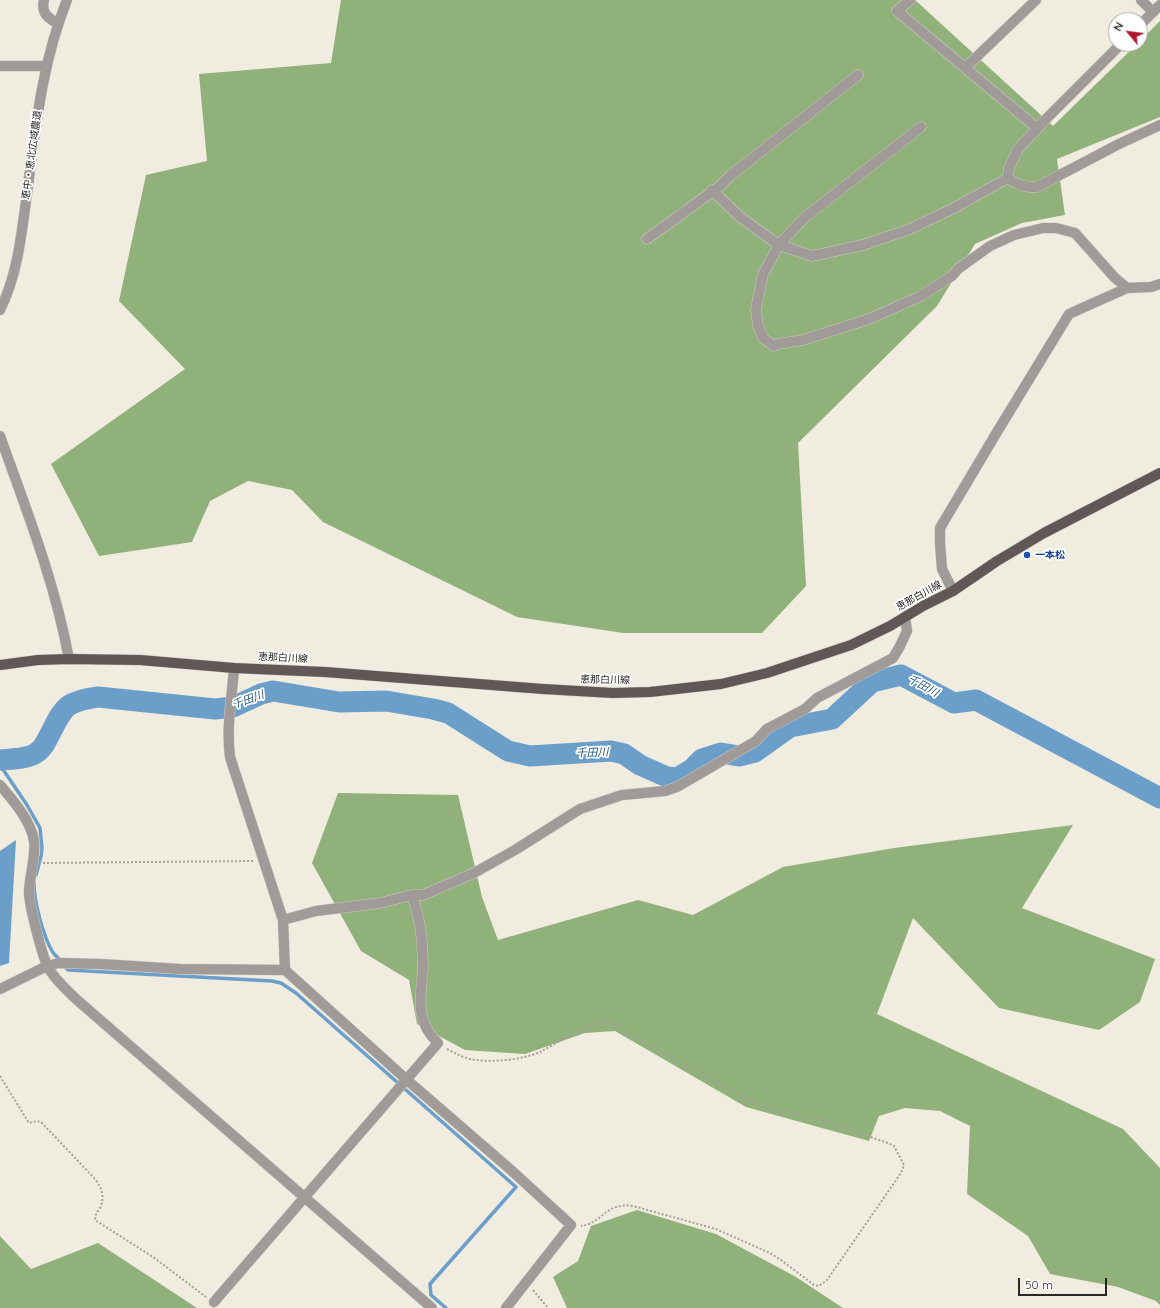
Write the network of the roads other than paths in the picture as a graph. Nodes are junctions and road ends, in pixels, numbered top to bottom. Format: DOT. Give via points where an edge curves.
graph roads {
  1 [pos="44,0"];
  2 [pos="67,0"];
  3 [pos="910,0"];
  4 [pos="1036,0"];
  5 [pos="1140,0"];
  6 [pos="1156,8"];
  7 [pos="1148,16"];
  8 [pos="58,24"];
  9 [pos="1113,52"];
  10 [pos="0,66"];
  11 [pos="46,66"];
  12 [pos="965,68"];
  13 [pos="858,75"];
  14 [pos="1160,125"];
  15 [pos="920,127"];
  16 [pos="1037,128"];
  17 [pos="1008,178"];
  18 [pos="712,190"];
  19 [pos="647,239"];
  20 [pos="779,245"];
  21 [pos="1160,284"];
  22 [pos="1127,288"];
  23 [pos="0,310"];
  24 [pos="0,436"];
  25 [pos="1160,473"];
  26 [pos="953,590"];
  27 [pos="905,617"];
  28 [pos="69,659"];
  29 [pos="0,665"];
  30 [pos="234,668"];
  31 [pos="0,784"];
  32 [pos="412,895"];
  33 [pos="283,920"];
  34 [pos="47,966"];
  35 [pos="285,970"];
  36 [pos="0,989"];
  37 [pos="407,1080"];
  38 [pos="305,1196"];
  39 [pos="214,1302"];
  40 [pos="432,1308"];
  41 [pos="506,1308"];
  1 -- 8 [label="street" via="43,7 47,16"];
  2 -- 8 [label="street, 恵中・恵北広域農道"];
  3 -- 12 [label="street" via="897,11"];
  4 -- 12 [label="street"];
  5 -- 6 [label="street"];
  6 -- 7 [label="street"];
  8 -- 11 [label="street, 恵中・恵北広域農道"];
  9 -- 16 [label="street"];
  10 -- 11 [label="street"];
  11 -- 23 [label="street, 恵中・恵北広域農道" via="16,266"];
  12 -- 16 [label="street"];
  13 -- 18 [label="street"];
  14 -- 17 [label="street" via="1037,187 1028,188"];
  15 -- 20 [label="street" via="804,218"];
  16 -- 17 [label="street" via="1018,149 1009,168"];
  17 -- 20 [label="street" via="910,229 863,245 812,256"];
  18 -- 19 [label="street"];
  18 -- 20 [label="street" via="740,217"];
  20 -- 22 [label="street" via="763,274 756,309 758,326 763,338 774,346 803,340 869,319 921,296 990,246 1014,235 1043,228 1056,228 1075,233"];
  21 -- 22 [label="street"];
  22 -- 26 [label="street" via="1069,314 940,528 942,569"];
  24 -- 28 [label="street" via="42,554 64,631"];
  25 -- 26 [label="main road, 恵那白川線" via="1044,533"];
  26 -- 27 [label="main road, 恵那白川線"];
  27 -- 30 [label="main road, 恵那白川線" via="851,645 767,673 720,684 650,692 613,693 543,689 325,672"];
  27 -- 32 [label="street" via="907,631 893,658 817,698 805,709 767,729 756,741 677,787 665,791 622,795 580,809 474,873 423,895"];
  28 -- 29 [label="main road, 恵那白川線"];
  28 -- 30 [label="main road, 恵那白川線" via="140,660"];
  30 -- 33 [label="street" via="228,719 230,757"];
  31 -- 34 [label="street" via="23,814 34,842 29,892"];
  32 -- 33 [label="street" via="380,903 316,911"];
  32 -- 37 [label="street" via="422,941 423,967 419,1005 425,1026 438,1043"];
  33 -- 35 [label="street"];
  34 -- 35 [label="street" via="59,963 180,969"];
  34 -- 36 [label="street"];
  34 -- 38 [label="street" via="76,999 241,1144"];
  35 -- 37 [label="street"];
  37 -- 38 [label="street"];
  37 -- 41 [label="street" via="571,1225"];
  38 -- 39 [label="street"];
  38 -- 40 [label="street"];
}
